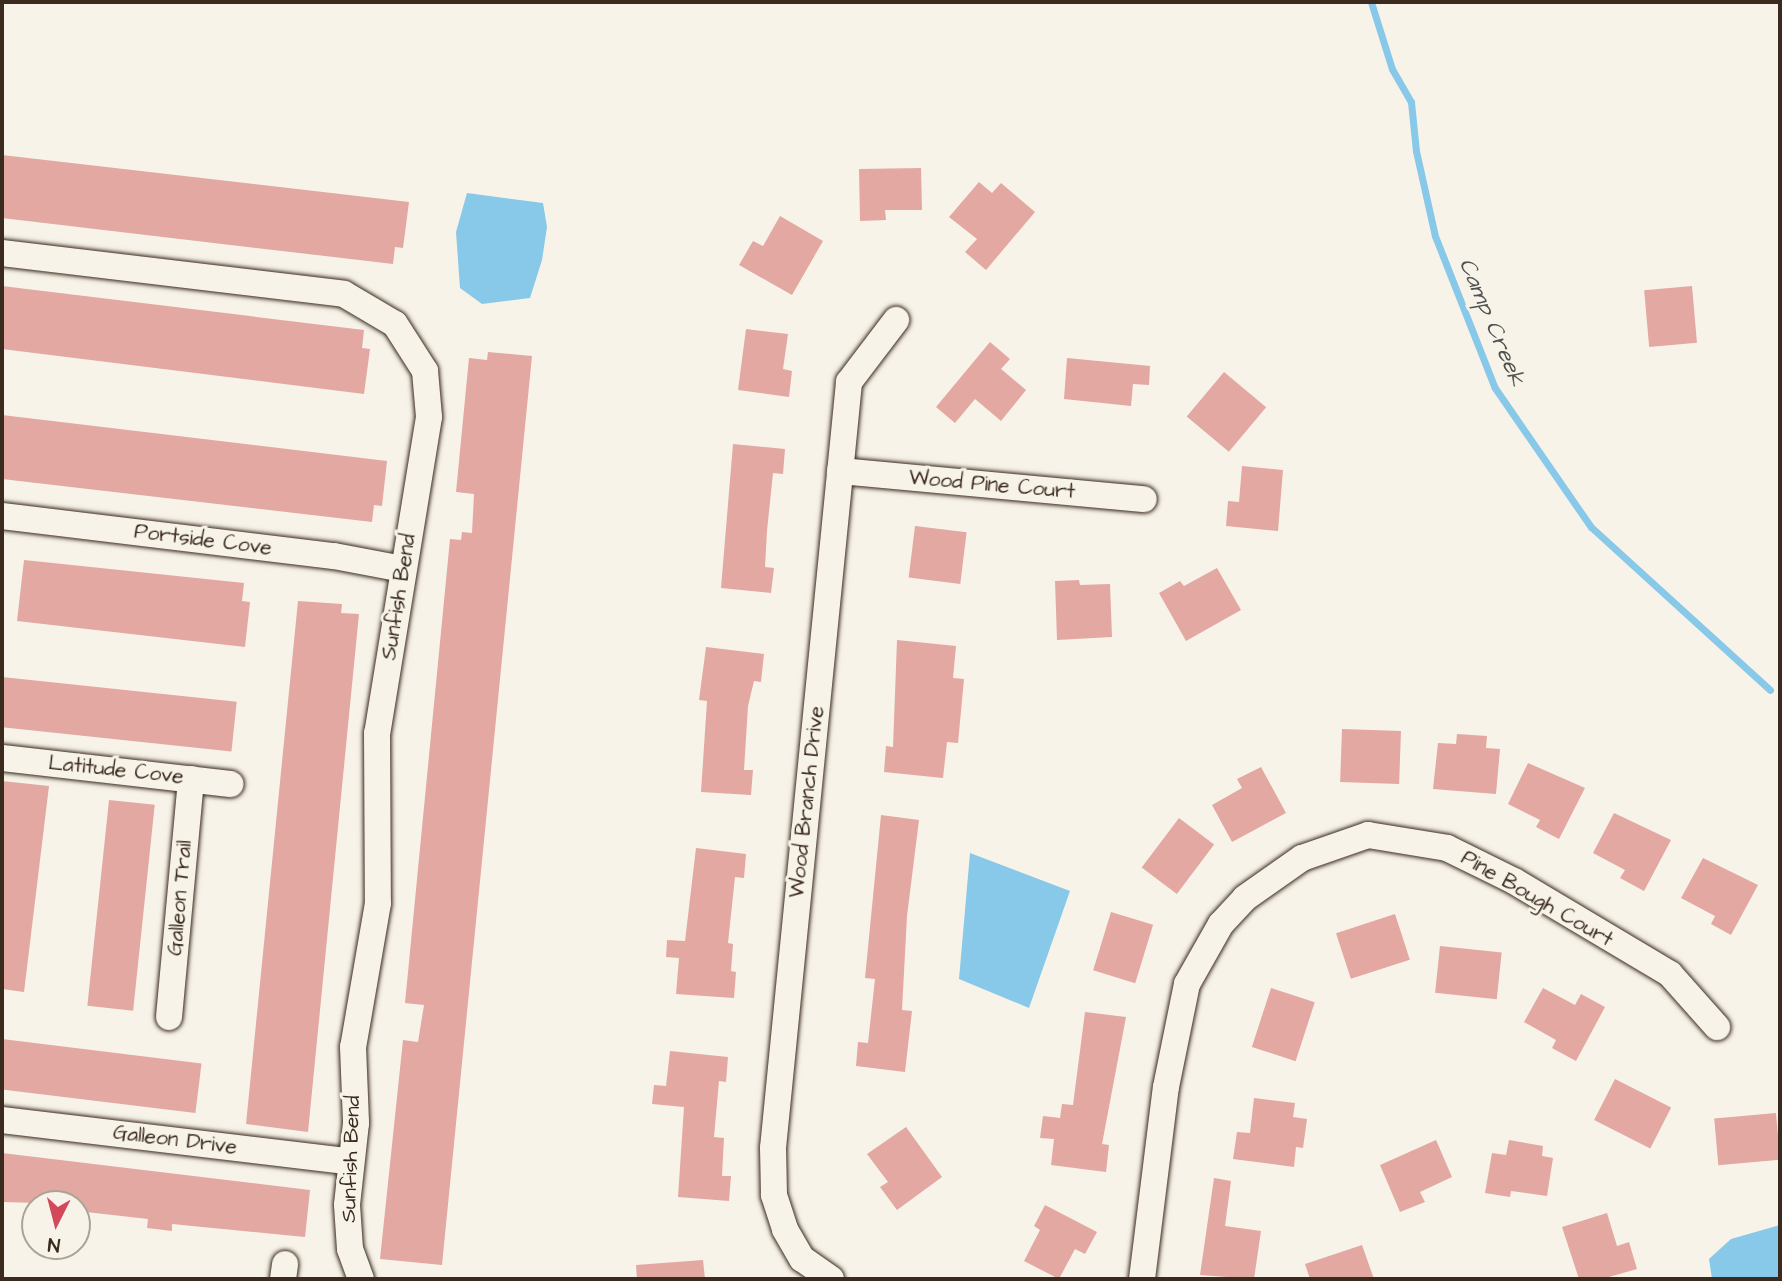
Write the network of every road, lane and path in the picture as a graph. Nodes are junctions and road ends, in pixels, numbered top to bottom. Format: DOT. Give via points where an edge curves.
graph roads {
  1 [pos="2,253"];
  2 [pos="896,320"];
  3 [pos="840,471"];
  4 [pos="1144,499"];
  5 [pos="2,516"];
  6 [pos="403,569"];
  7 [pos="2,758"];
  8 [pos="191,779"];
  9 [pos="231,784"];
  10 [pos="169,1017"];
  11 [pos="1717,1027"];
  12 [pos="2,1120"];
  13 [pos="348,1161"];
  14 [pos="361,1279"];
  15 [pos="831,1279"];
  16 [pos="1142,1279"];
  1 -- 6 [label="street, Sunfish Bend" via="328,291 359,299 383,313 413,346 429,384 429,417"];
  2 -- 3 [label="street, Wood Branch Drive" via="849,382"];
  3 -- 4 [label="street, Wood Pine Court"];
  3 -- 15 [label="street, Wood Branch Drive" via="773,1148 774,1195 785,1229 802,1259"];
  5 -- 6 [label="street, Portside Cove" via="334,556"];
  6 -- 13 [label="street, Sunfish Bend" via="377,733 378,903 353,1047 356,1123"];
  7 -- 8 [label="street, Latitude Cove"];
  8 -- 9 [label="street, Latitude Cove"];
  8 -- 10 [label="street, Galleon Trail"];
  11 -- 16 [label="street, Pine Bough Court" via="1670,974 1514,881 1447,848 1368,835 1302,858 1254,891 1222,924 1187,984 1166,1087"];
  12 -- 13 [label="street, Galleon Drive"];
  13 -- 14 [label="street, Sunfish Bend" via="349,1249"];
}
